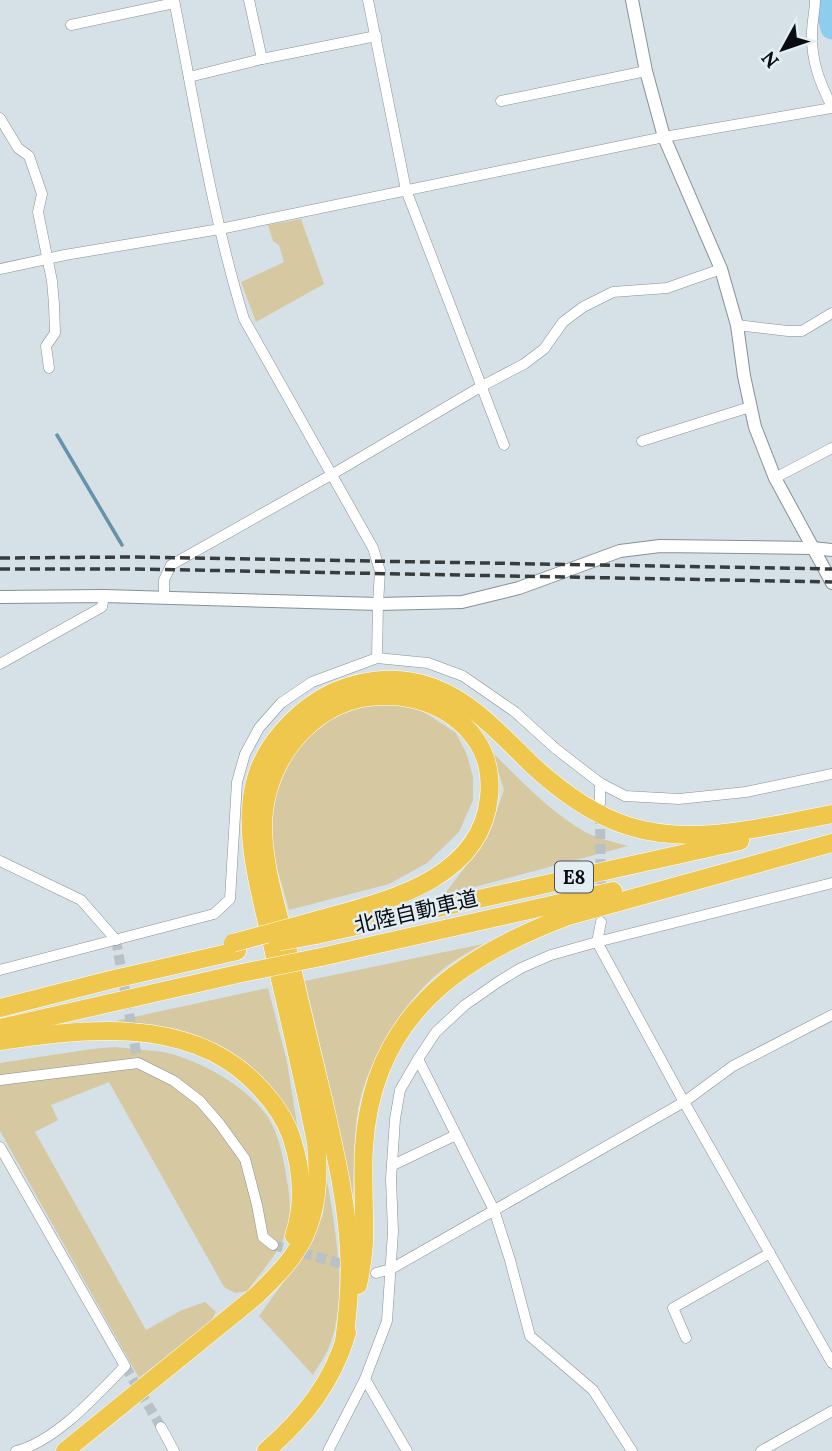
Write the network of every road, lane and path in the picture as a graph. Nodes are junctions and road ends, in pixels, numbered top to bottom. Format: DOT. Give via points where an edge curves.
graph roads {
  1 [pos="249,0"];
  2 [pos="368,0"];
  3 [pos="632,0"];
  4 [pos="816,0"];
  5 [pos="174,1"];
  6 [pos="71,25"];
  7 [pos="376,36"];
  8 [pos="262,59"];
  9 [pos="646,71"];
  10 [pos="189,77"];
  11 [pos="501,101"];
  12 [pos="832,108"];
  13 [pos="0,118"];
  14 [pos="664,137"];
  15 [pos="406,190"];
  16 [pos="220,229"];
  17 [pos="48,259"];
  18 [pos="0,269"];
  19 [pos="721,269"];
  20 [pos="832,313"];
  21 [pos="737,326"];
  22 [pos="48,368"];
  23 [pos="482,386"];
  24 [pos="750,407"];
  25 [pos="642,441"];
  26 [pos="504,445"];
  27 [pos="832,449"];
  28 [pos="331,475"];
  29 [pos="775,478"];
  30 [pos="812,548"];
  31 [pos="832,550"];
  32 [pos="832,583"];
  33 [pos="104,596"];
  34 [pos="0,597"];
  35 [pos="164,598"];
  36 [pos="378,604"];
  37 [pos="377,658"];
  38 [pos="0,664"];
  39 [pos="832,774"];
  40 [pos="600,783"];
  41 [pos="600,803"];
  42 [pos="832,814"];
  43 [pos="832,820"];
  44 [pos="832,843"];
  45 [pos="0,861"];
  46 [pos="832,883"];
  47 [pos="601,922"];
  48 [pos="315,928"];
  49 [pos="116,940"];
  50 [pos="597,942"];
  51 [pos="0,970"];
  52 [pos="0,1008"];
  53 [pos="832,1015"];
  54 [pos="0,1028"];
  55 [pos="0,1041"];
  56 [pos="418,1059"];
  57 [pos="0,1080"];
  58 [pos="684,1102"];
  59 [pos="456,1135"];
  60 [pos="0,1147"];
  61 [pos="393,1166"];
  62 [pos="494,1210"];
  63 [pos="273,1245"];
  64 [pos="770,1253"];
  65 [pos="391,1269"];
  66 [pos="376,1273"];
  67 [pos="257,1295"];
  68 [pos="686,1338"];
  69 [pos="344,1342"];
  70 [pos="832,1363"];
  71 [pos="365,1379"];
  72 [pos="832,1411"];
  73 [pos="161,1427"];
  74 [pos="66,1450"];
  75 [pos="16,1451"];
  76 [pos="174,1451"];
  77 [pos="266,1451"];
  78 [pos="328,1451"];
  79 [pos="407,1451"];
  80 [pos="632,1451"];
  81 [pos="761,1451"];
  1 -- 8 [label="street"];
  2 -- 7 [label="street"];
  3 -- 9 [label="street"];
  4 -- 12 [label="street" via="813,59"];
  5 -- 6 [label="street"];
  5 -- 10 [label="street"];
  7 -- 8 [label="street"];
  7 -- 15 [label="street"];
  8 -- 10 [label="street"];
  9 -- 11 [label="street"];
  9 -- 14 [label="street"];
  10 -- 16 [label="street"];
  12 -- 14 [label="street"];
  13 -- 17 [label="street" via="18,148 29,156 41,194 38,212"];
  14 -- 15 [label="street"];
  14 -- 19 [label="street"];
  15 -- 16 [label="street"];
  15 -- 23 [label="street"];
  16 -- 17 [label="street"];
  16 -- 28 [label="street" via="244,319"];
  17 -- 18 [label="street"];
  17 -- 22 [label="street" via="55,333 46,346"];
  19 -- 21 [label="street"];
  19 -- 23 [label="street" via="667,288 613,292 563,322 544,349 524,364"];
  20 -- 21 [label="street" via="802,331"];
  21 -- 24 [label="street"];
  23 -- 26 [label="street"];
  23 -- 28 [label="street"];
  24 -- 25 [label="street"];
  24 -- 29 [label="street"];
  27 -- 29 [label="street"];
  28 -- 35 [label="street" via="172,565 164,580"];
  28 -- 36 [label="street" via="373,548 380,571"];
  29 -- 30 [label="street"];
  30 -- 31 [label="street"];
  30 -- 32 [label="street"];
  30 -- 36 [label="street" via="660,546 620,551 519,588 462,602"];
  33 -- 34 [label="street"];
  33 -- 35 [label="street"];
  33 -- 38 [label="street" via="102,607"];
  35 -- 36 [label="street"];
  36 -- 37 [label="street"];
  37 -- 40 [label="street" via="428,663 463,676 515,712"];
  37 -- 49 [label="street" via="312,682 281,703 259,728 244,754 237,782 230,899 214,914"];
  39 -- 40 [label="street" via="746,792 679,799 625,796"];
  40 -- 41 [label="street"];
  42 -- 67 [label="highway" via="706,834 679,835 631,827 572,799 466,704 411,682 360,682 296,716 257,775 251,836 316,1143 318,1183 311,1220 295,1252"];
  43 -- 48 [label="highway, 北陸自動車道 / E8"];
  44 -- 54 [label="highway, 北陸自動車道 / E8, bridge"];
  44 -- 69 [label="highway" via="538,927 471,962 435,990 394,1042 371,1105 364,1148 364,1246"];
  45 -- 49 [label="street" via="81,900"];
  46 -- 50 [label="street"];
  47 -- 50 [label="street"];
  48 -- 52 [label="highway, 北陸自動車道 / E8, bridge"];
  48 -- 69 [label="highway" via="424,884 454,863 485,821 490,792 486,759 469,730 438,706 379,696 359,698 321,714 291,744 272,776 264,814 267,856 343,1193 350,1282"];
  49 -- 51 [label="street"];
  50 -- 56 [label="street" via="551,955 498,982 436,1032"];
  50 -- 58 [label="street"];
  53 -- 58 [label="street" via="733,1066"];
  55 -- 67 [label="highway" via="86,1031 159,1035 216,1054 258,1086 289,1132 302,1187 298,1224 288,1252"];
  56 -- 59 [label="street"];
  56 -- 61 [label="street" via="400,1090"];
  57 -- 63 [label="street" via="138,1063 174,1081 200,1101 245,1159 263,1237"];
  58 -- 62 [label="street"];
  58 -- 64 [label="street"];
  59 -- 61 [label="street"];
  59 -- 62 [label="street"];
  60 -- 75 [label="street" via="125,1366 52,1433"];
  61 -- 65 [label="street"];
  62 -- 65 [label="street"];
  62 -- 80 [label="street" via="530,1336 593,1390"];
  64 -- 68 [label="street" via="673,1308"];
  64 -- 70 [label="street"];
  65 -- 66 [label="street"];
  65 -- 71 [label="street" via="387,1321"];
  67 -- 74 [label="highway"];
  69 -- 77 [label="highway" via="319,1394"];
  71 -- 78 [label="street"];
  71 -- 79 [label="street"];
  72 -- 81 [label="street"];
  73 -- 76 [label="street"];
}
